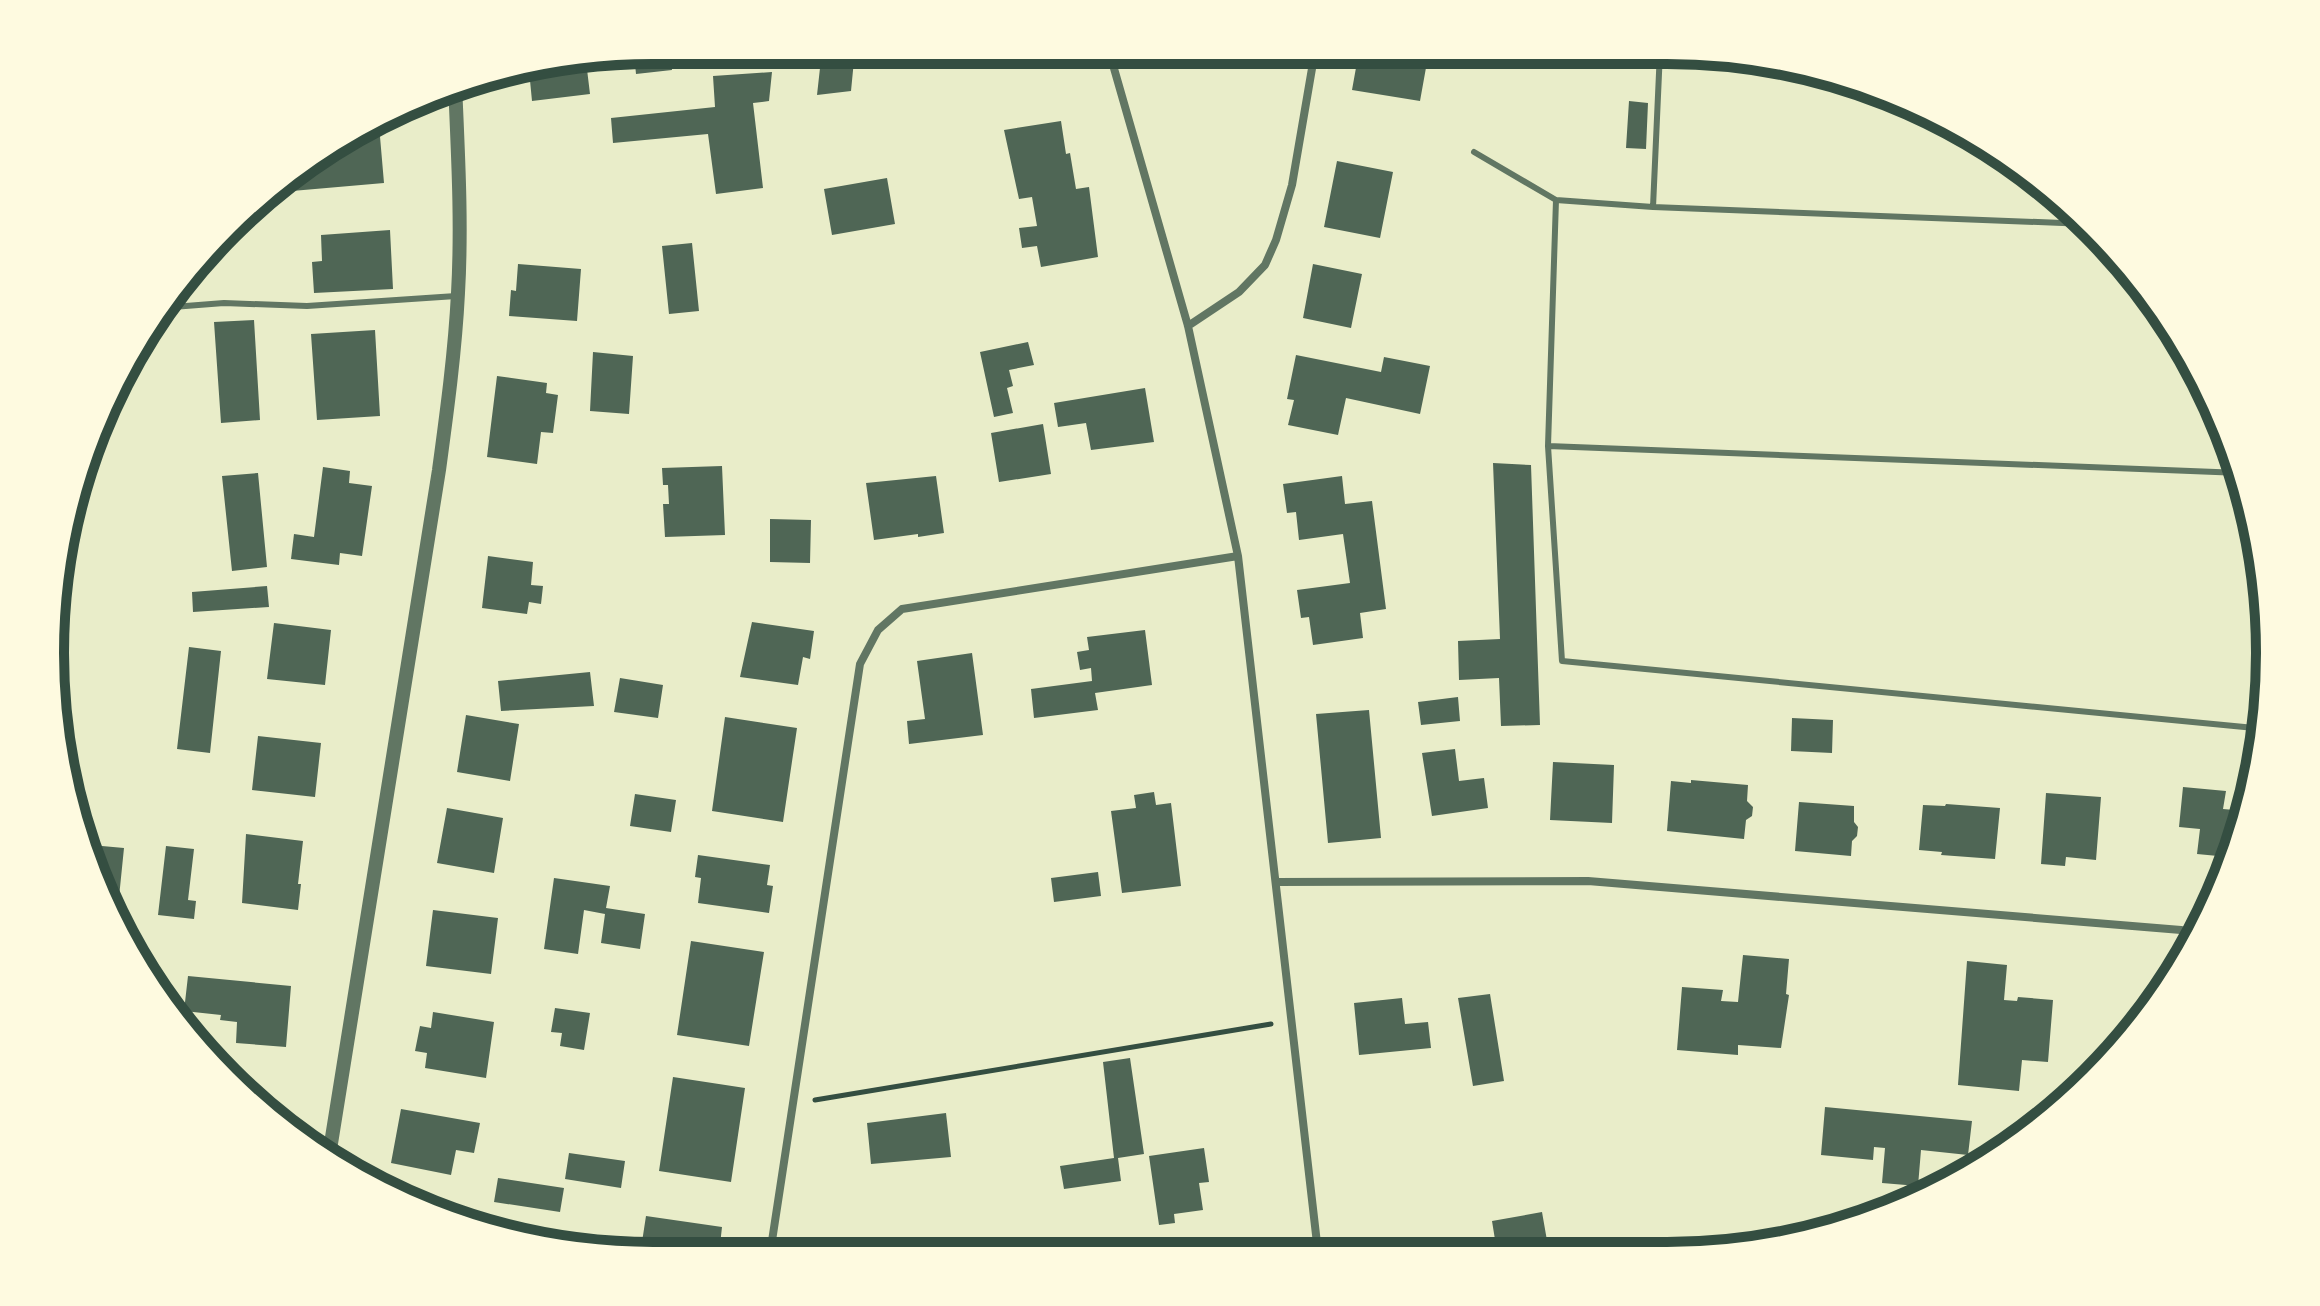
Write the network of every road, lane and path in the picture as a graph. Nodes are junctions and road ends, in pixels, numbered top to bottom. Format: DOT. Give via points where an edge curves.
graph roads {
  1 [pos="1113,64"];
  2 [pos="1313,64"];
  3 [pos="1659,64"];
  4 [pos="455,98"];
  5 [pos="1474,152"];
  6 [pos="1556,200"];
  7 [pos="1653,207"];
  8 [pos="2069,223"];
  9 [pos="458,296"];
  10 [pos="177,307"];
  11 [pos="1188,326"];
  12 [pos="1548,446"];
  13 [pos="2228,472"];
  14 [pos="1238,556"];
  15 [pos="2251,728"];
  16 [pos="1276,882"];
  17 [pos="2181,930"];
  18 [pos="1291,1021"];
  19 [pos="793,1104"];
  20 [pos="331,1146"];
  21 [pos="772,1242"];
  22 [pos="1317,1242"];
  1 -- 11 [label="street"];
  2 -- 11 [label="street" via="1292,185 1265,265 1239,292"];
  3 -- 7 [label="lane"];
  4 -- 9 [label="street"];
  5 -- 6 [label="lane"];
  6 -- 7 [label="lane"];
  6 -- 12 [label="lane"];
  7 -- 8 [label="lane"];
  9 -- 10 [label="lane" via="307,306"];
  9 -- 20 [label="street" via="439,470"];
  11 -- 14 [label="street"];
  12 -- 13 [label="lane"];
  12 -- 15 [label="lane" via="1562,661"];
  14 -- 16 [label="street"];
  14 -- 19 [label="street" via="902,609 878,630 860,664"];
  16 -- 17 [label="street" via="1588,881"];
  16 -- 18 [label="street"];
  18 -- 19 [label="path"];
  18 -- 22 [label="street"];
  19 -- 21 [label="street"];
}
